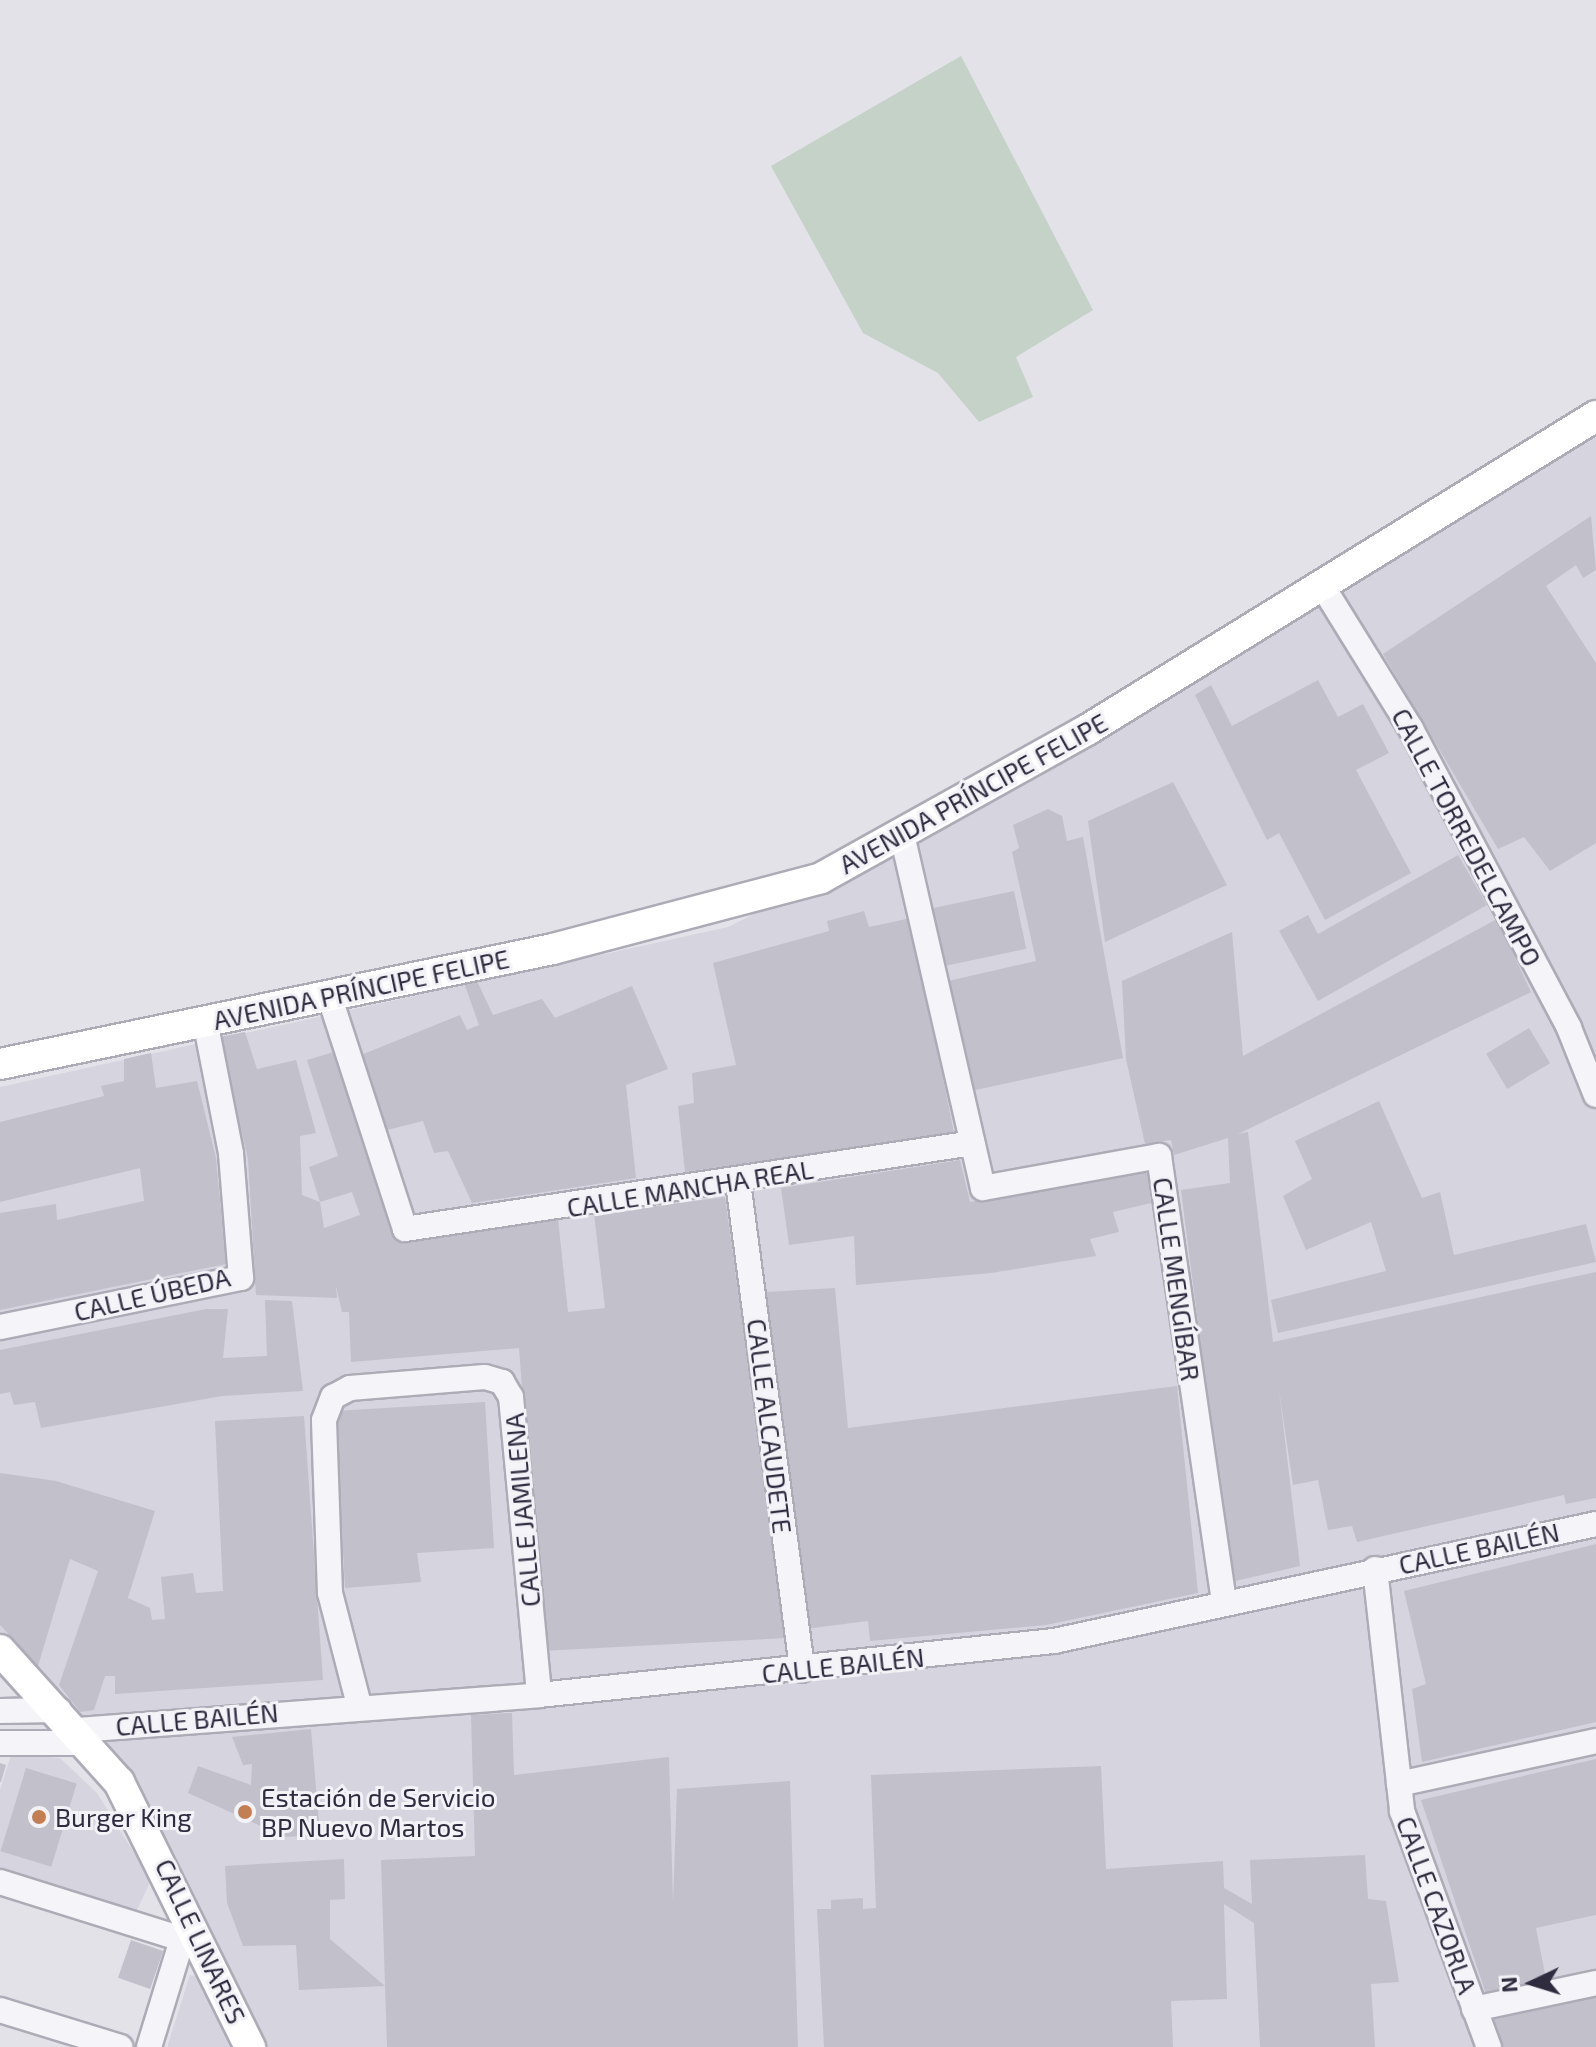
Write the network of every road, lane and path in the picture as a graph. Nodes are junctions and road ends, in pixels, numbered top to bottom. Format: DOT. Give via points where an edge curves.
graph roads {
  1 [pos="1596,416"];
  2 [pos="1323,587"];
  3 [pos="903,839"];
  4 [pos="329,995"];
  5 [pos="205,1021"];
  6 [pos="0,1064"];
  7 [pos="1596,1095"];
  8 [pos="973,1143"];
  9 [pos="738,1182"];
  10 [pos="0,1327"];
  11 [pos="1596,1524"];
  12 [pos="1375,1569"];
  13 [pos="1224,1601"];
  14 [pos="0,1650"];
  15 [pos="802,1670"];
  16 [pos="539,1695"];
  17 [pos="359,1705"];
  18 [pos="0,1711"];
  19 [pos="75,1728"];
  20 [pos="1596,1741"];
  21 [pos="0,1743"];
  22 [pos="1399,1784"];
  23 [pos="0,1882"];
  24 [pos="186,1927"];
  25 [pos="1596,1983"];
  26 [pos="1474,2009"];
  27 [pos="0,2010"];
  28 [pos="120,2047"];
  29 [pos="149,2047"];
  30 [pos="250,2047"];
  31 [pos="1489,2047"];
  1 -- 2 [label="main road, AVENIDA PRÍNCIPE FELIPE"];
  2 -- 3 [label="main road, AVENIDA PRÍNCIPE FELIPE"];
  2 -- 7 [label="street, CALLE TORREDELCAMPO" via="1411,729 1569,1028"];
  3 -- 4 [label="main road, AVENIDA PRÍNCIPE FELIPE" via="821,878 730,905"];
  3 -- 8 [label="street, CALLE MENGÍBAR"];
  4 -- 5 [label="main road, AVENIDA PRÍNCIPE FELIPE"];
  4 -- 9 [label="street, CALLE MANCHA REAL" via="405,1229"];
  5 -- 6 [label="main road, AVENIDA PRÍNCIPE FELIPE"];
  5 -- 10 [label="street, CALLE ÚBEDA" via="231,1153 241,1278"];
  8 -- 9 [label="street, CALLE MANCHA REAL"];
  8 -- 13 [label="street, CALLE MENGÍBAR" via="983,1188 1159,1156"];
  9 -- 15 [label="street, CALLE ALCAUDETE"];
  11 -- 12 [label="street, CALLE BAILÉN"];
  12 -- 13 [label="street, CALLE BAILÉN"];
  12 -- 22 [label="street, CALLE CAZORLA"];
  13 -- 15 [label="street, CALLE BAILÉN" via="1054,1641"];
  14 -- 19 [label="main road, CALLE LINARES"];
  15 -- 16 [label="street, CALLE BAILÉN"];
  16 -- 17 [label="street, CALLE BAILÉN"];
  16 -- 17 [label="street, CALLE JAMILENA" via="511,1397 502,1382 485,1377 350,1388 333,1397 324,1420 330,1593"];
  17 -- 19 [label="street, CALLE BAILÉN"];
  18 -- 19 [label="street"];
  19 -- 21 [label="street"];
  19 -- 24 [label="main road, CALLE LINARES" via="119,1782"];
  20 -- 22 [label="street"];
  22 -- 26 [label="street, CALLE CAZORLA" via="1402,1811"];
  23 -- 24 [label="street"];
  24 -- 29 [label="street"];
  24 -- 30 [label="main road, CALLE LINARES"];
  25 -- 26 [label="street"];
  26 -- 31 [label="street, CALLE CAZORLA"];
  27 -- 28 [label="street"];
}
